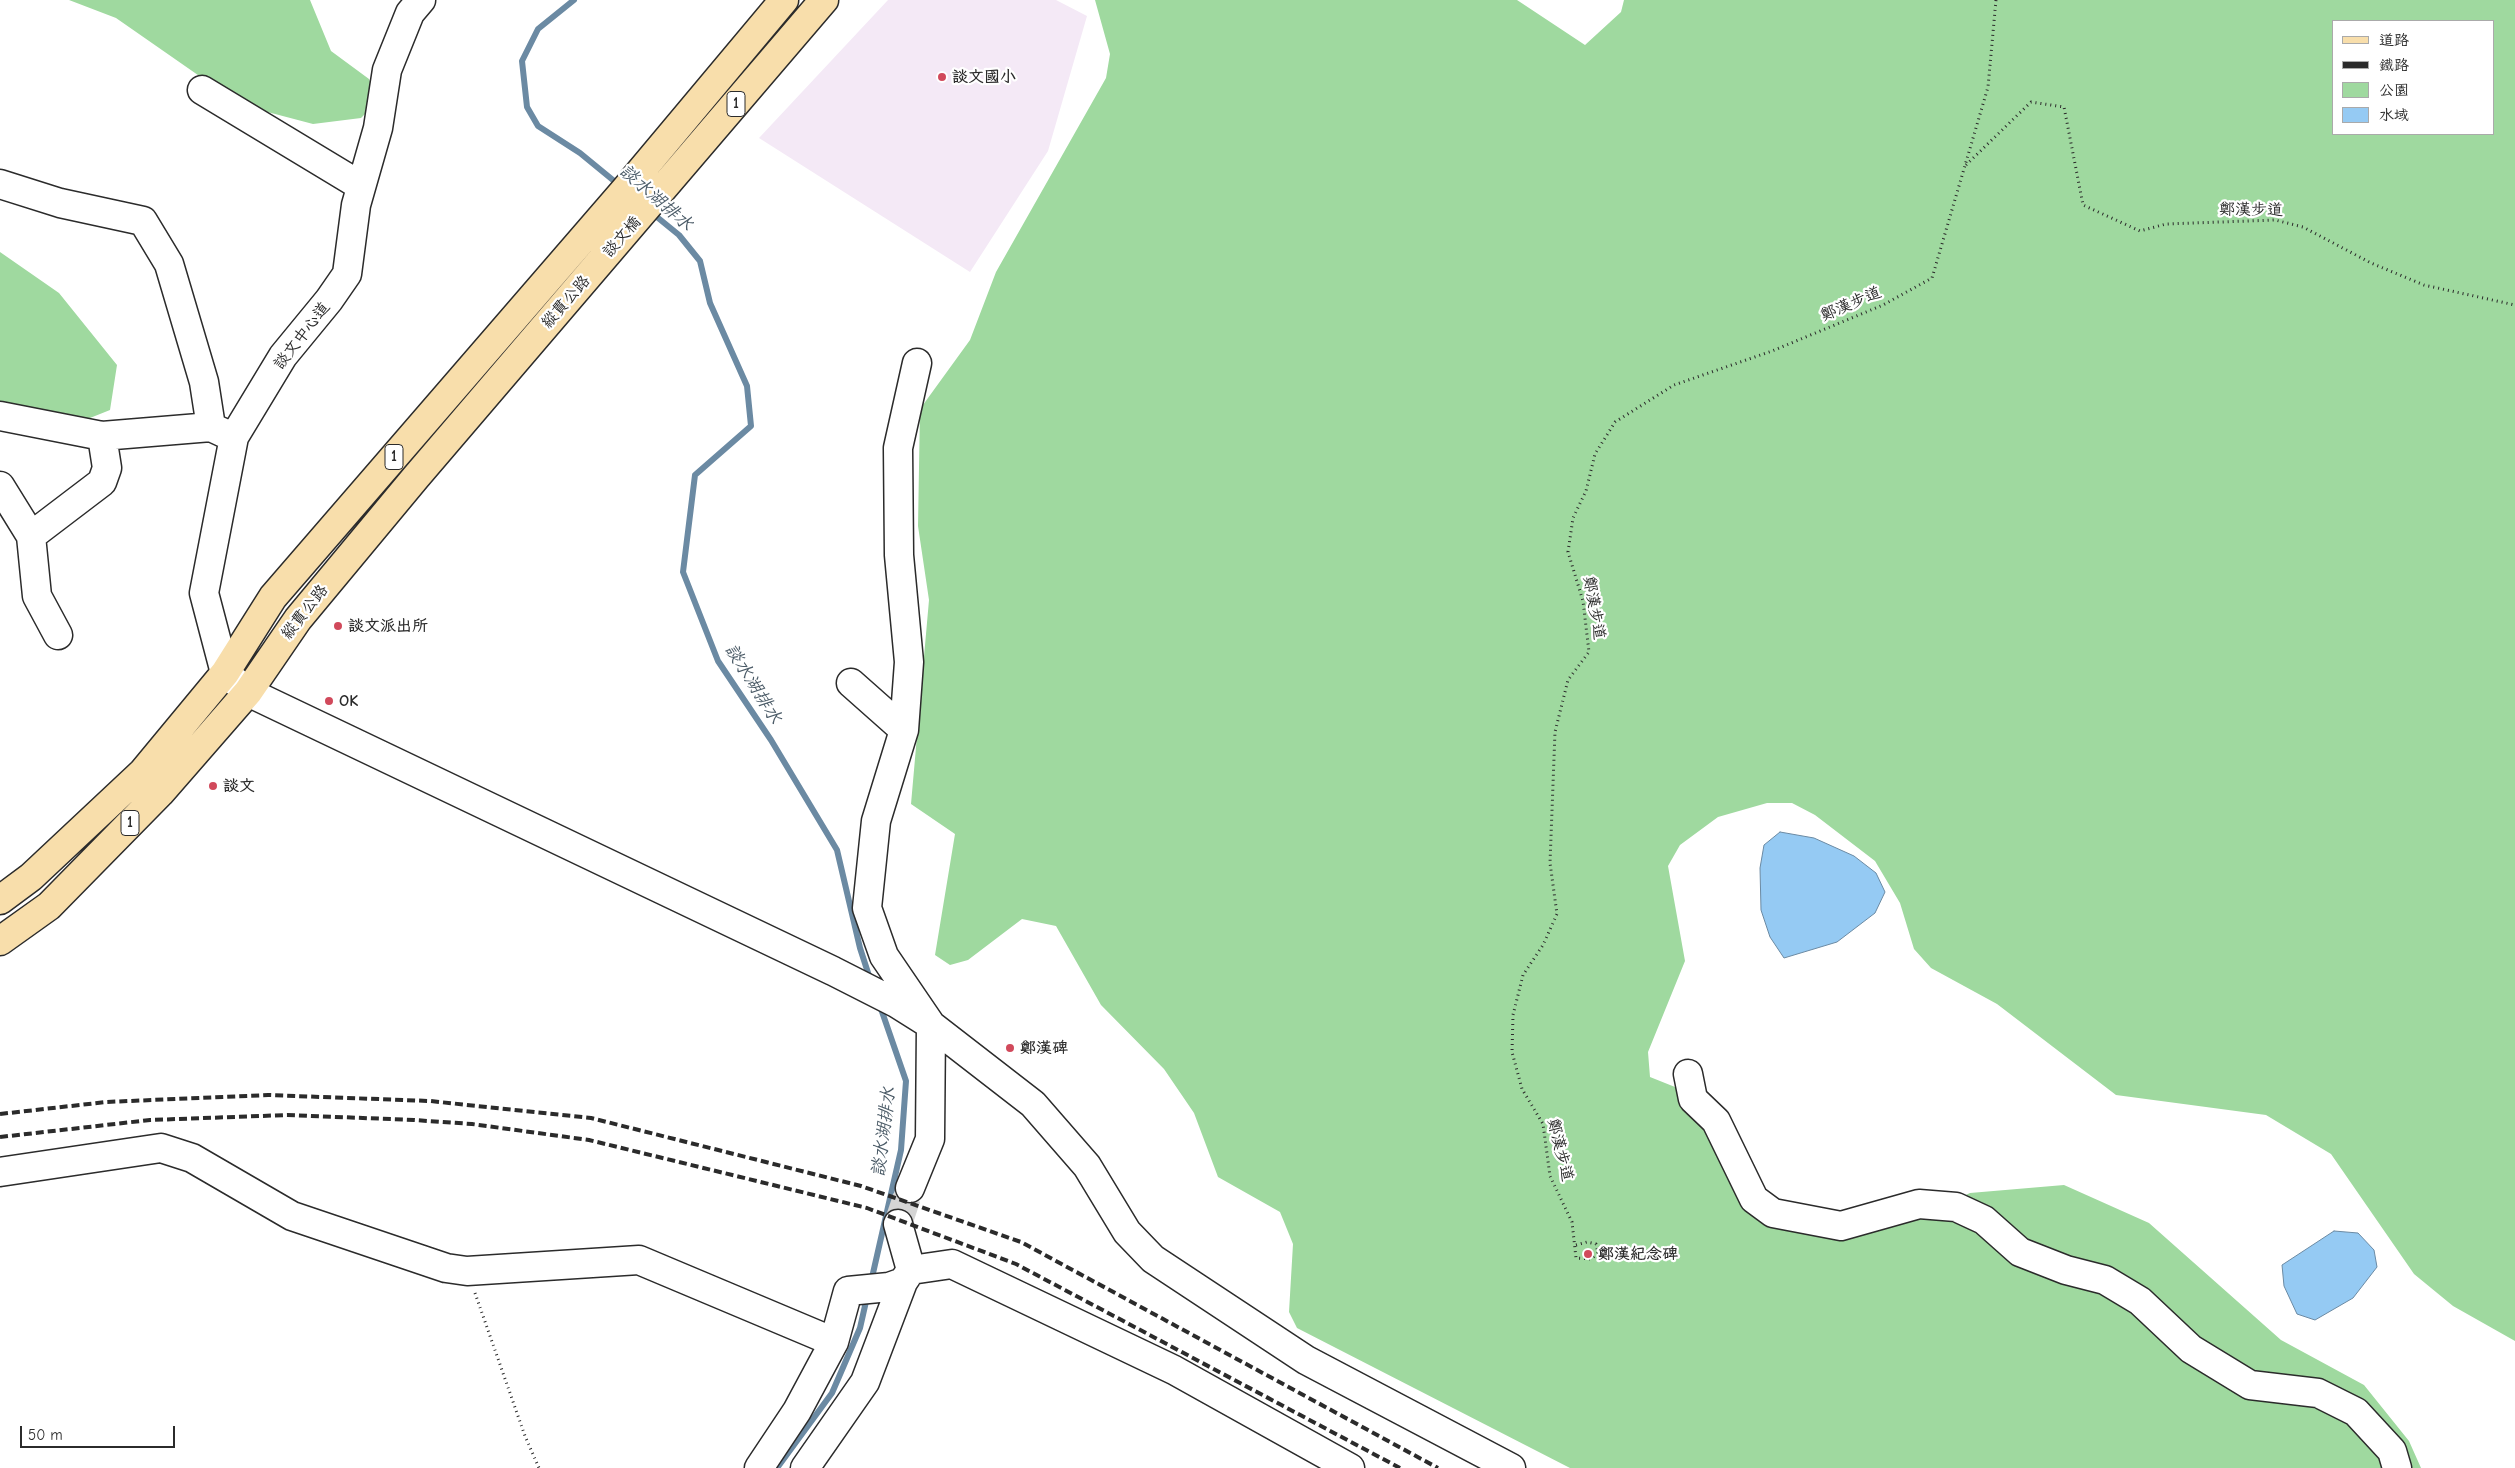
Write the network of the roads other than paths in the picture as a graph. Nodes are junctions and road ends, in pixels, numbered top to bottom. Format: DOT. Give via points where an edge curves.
graph roads {
  1 [pos="421,0"];
  2 [pos="784,0"];
  3 [pos="812,4"];
  4 [pos="202,90"];
  5 [pos="0,184"];
  6 [pos="361,186"];
  7 [pos="574,249"];
  8 [pos="596,267"];
  9 [pos="917,363"];
  10 [pos="0,416"];
  11 [pos="223,432"];
  12 [pos="102,436"];
  13 [pos="0,486"];
  14 [pos="31,536"];
  15 [pos="58,635"];
  16 [pos="225,673"];
  17 [pos="851,684"];
  18 [pos="248,692"];
  19 [pos="904,730"];
  20 [pos="0,900"];
  21 [pos="0,941"];
  22 [pos="931,1025"];
  23 [pos="1688,1074"];
  24 [pos="0,1172"];
  25 [pos="910,1188"];
  26 [pos="898,1224"];
  27 [pos="901,1280"];
  28 [pos="834,1342"];
  29 [pos="759,1468"];
  30 [pos="805,1468"];
  31 [pos="1350,1468"];
  32 [pos="1511,1468"];
  33 [pos="2397,1468"];
  1 -- 6 [label="street, 談文中心道" via="410,13 387,70 378,128"];
  2 -- 7 [label="main road, 談文橋 / 1"];
  3 -- 8 [label="main road, 談文橋 / 1" via="648,208"];
  4 -- 6 [label="street"];
  5 -- 11 [label="street" via="60,204 143,221 169,264 204,382"];
  6 -- 11 [label="street, 談文中心道" via="347,274 330,300"];
  7 -- 16 [label="main road, 縱貫公路 / 1" via="273,597"];
  8 -- 18 [label="main road, 縱貫公路 / 1" via="298,619"];
  9 -- 19 [label="street" via="898,448 900,555 910,662"];
  10 -- 12 [label="street"];
  11 -- 12 [label="street"];
  11 -- 16 [label="street, 談文中心道" via="204,593"];
  12 -- 14 [label="street" via="107,468 102,482"];
  13 -- 14 [label="street"];
  14 -- 15 [label="street" via="37,596"];
  16 -- 18 [label="street"];
  16 -- 20 [label="main road, 縱貫公路 / 1" via="142,772 31,877"];
  17 -- 19 [label="street"];
  18 -- 21 [label="main road, 縱貫公路 / 1" via="160,793 56,899"];
  18 -- 22 [label="street" via="833,971"];
  19 -- 22 [label="street" via="876,821 867,908 884,956"];
  22 -- 25 [label="street" via="930,1139"];
  22 -- 32 [label="street" via="1033,1104 1087,1166 1127,1232 1153,1259 1306,1360"];
  23 -- 33 [label="street" via="1693,1099 1716,1121 1754,1199 1773,1213 1841,1226 1919,1204 1956,1207 1984,1220 2020,1252 2066,1270 2105,1280 2140,1301 2191,1349 2250,1385 2318,1393 2356,1412 2392,1452"];
  24 -- 28 [label="street" via="161,1148 192,1158 292,1216 446,1268 467,1271 638,1260"];
  26 -- 27 [label="street"];
  27 -- 28 [label="street" via="848,1291"];
  27 -- 30 [label="street" via="864,1382"];
  27 -- 31 [label="street" via="952,1264 1174,1370"];
  28 -- 29 [label="street" via="797,1411"];
}
